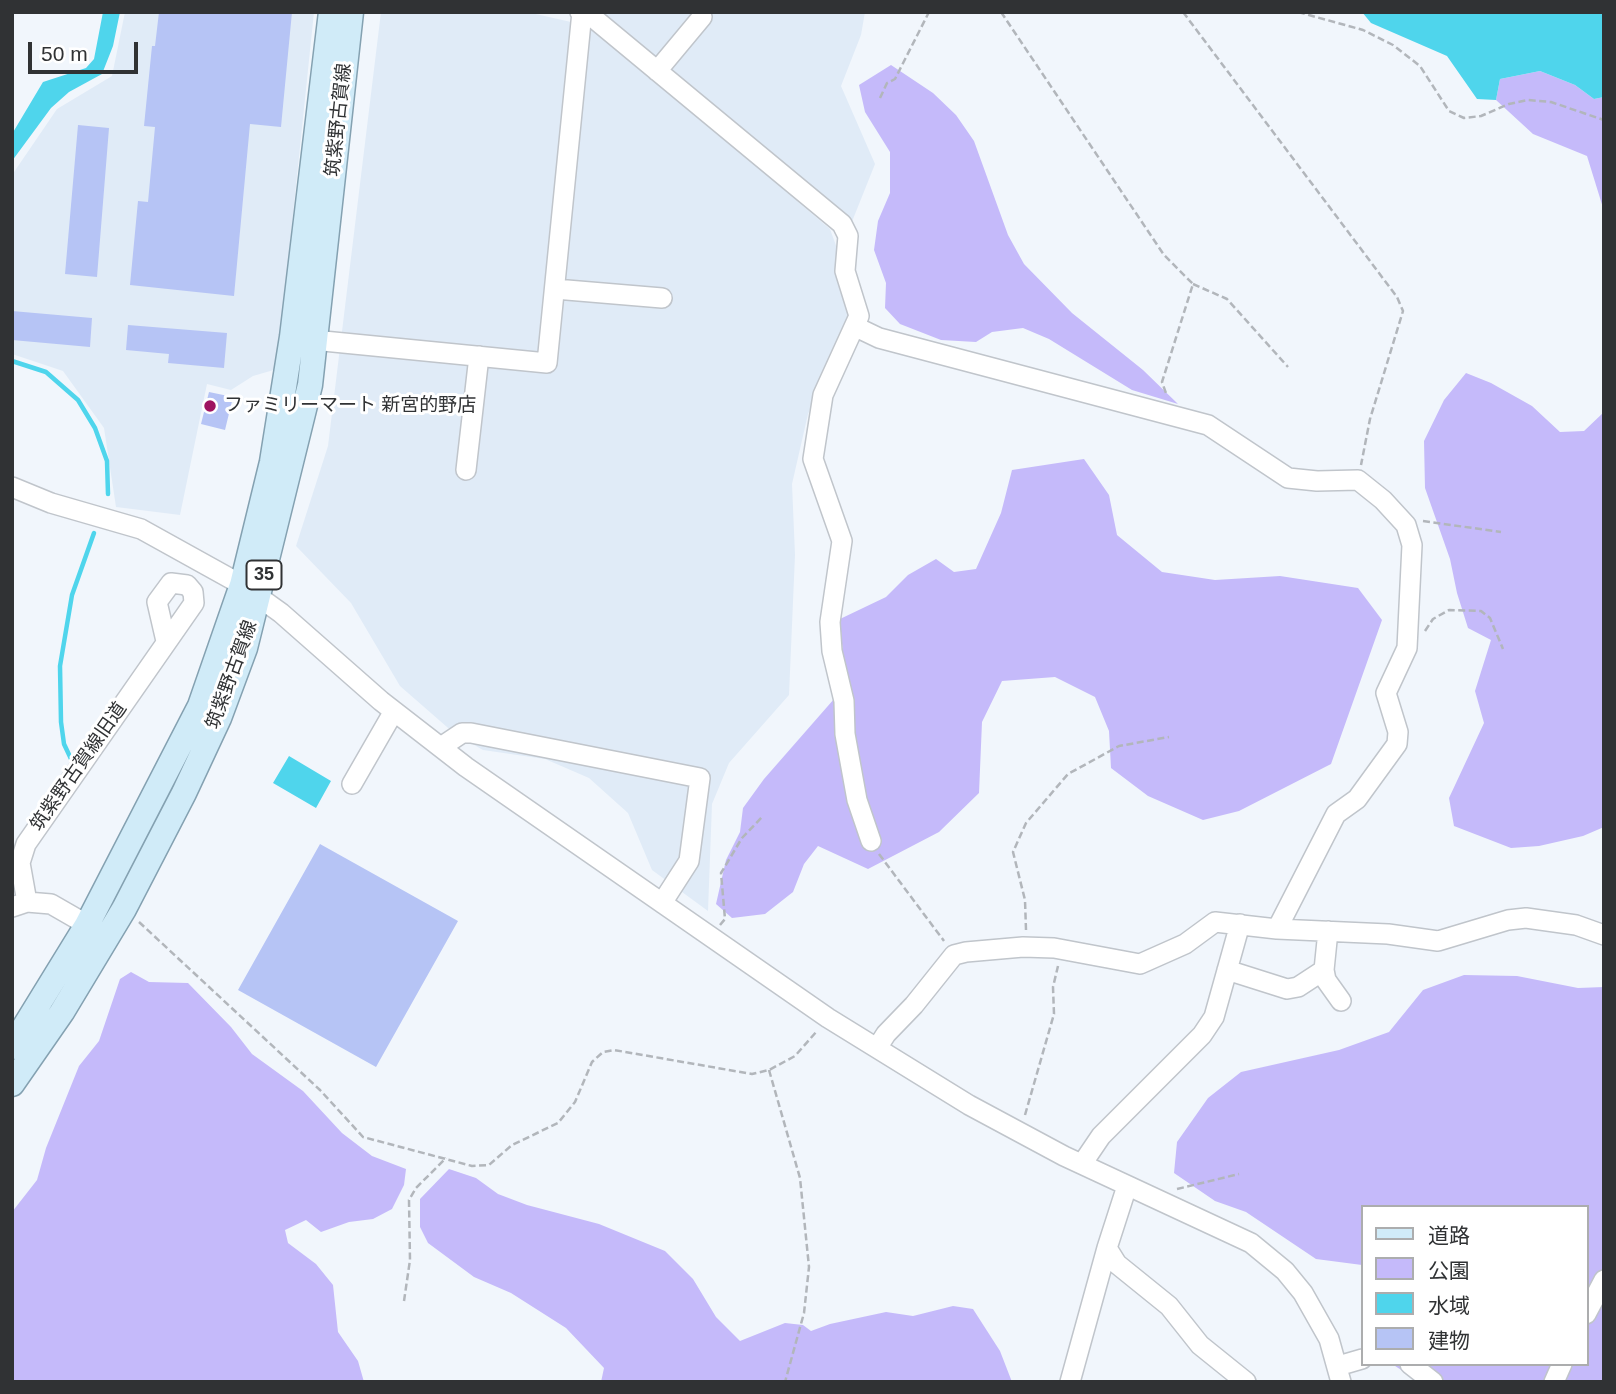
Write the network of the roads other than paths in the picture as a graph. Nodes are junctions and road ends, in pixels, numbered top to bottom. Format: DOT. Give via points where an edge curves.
graph roads {
  1 [pos="331,12"];
  2 [pos="351,12"];
  3 [pos="581,12"];
  4 [pos="702,17"];
  5 [pos="657,71"];
  6 [pos="555,289"];
  7 [pos="662,298"];
  8 [pos="856,327"];
  9 [pos="292,337"];
  10 [pos="316,341"];
  11 [pos="479,356"];
  12 [pos="466,470"];
  13 [pos="12,487"];
  14 [pos="250,591"];
  15 [pos="166,641"];
  16 [pos="394,711"];
  17 [pos="441,747"];
  18 [pos="352,783"];
  19 [pos="871,841"];
  20 [pos="662,903"];
  21 [pos="19,904"];
  22 [pos="1240,924"];
  23 [pos="1277,929"];
  24 [pos="98,931"];
  25 [pos="1328,931"];
  26 [pos="1604,935"];
  27 [pos="1227,970"];
  28 [pos="1324,970"];
  29 [pos="1341,1001"];
  30 [pos="12,1047"];
  31 [pos="877,1048"];
  32 [pos="12,1084"];
  33 [pos="1082,1164"];
  34 [pos="1127,1186"];
  35 [pos="1107,1248"];
  36 [pos="1604,1280"];
  37 [pos="1588,1310"];
  38 [pos="1360,1360"];
  39 [pos="1412,1366"];
  40 [pos="1561,1366"];
  41 [pos="1339,1374"];
  42 [pos="1070,1382"];
  43 [pos="1246,1382"];
  44 [pos="1433,1382"];
  45 [pos="1554,1382"];
  1 -- 9 [label="main road, 筑紫野古賀線 / 35"];
  2 -- 10 [label="main road, 筑紫野古賀線 / 35"];
  3 -- 5 [label="street"];
  3 -- 6 [label="street"];
  4 -- 5 [label="street"];
  5 -- 8 [label="street" via="842,224 848,236 845,271 859,308"];
  6 -- 7 [label="street"];
  6 -- 11 [label="street" via="547,363"];
  8 -- 19 [label="street" via="823,395 813,459 842,541 830,622 832,651 844,701 857,800"];
  8 -- 23 [label="street" via="879,338 1208,425 1288,478 1358,480 1403,522 1412,545 1407,648 1385,694 1398,732 1397,744 1357,799 1336,814"];
  9 -- 10 [label="street"];
  9 -- 14 [label="main road, 筑紫野古賀線 / 35"];
  10 -- 11 [label="street"];
  10 -- 14 [label="main road, 筑紫野古賀線 / 35" via="296,449"];
  11 -- 12 [label="street"];
  13 -- 14 [label="street" via="141,529"];
  14 -- 16 [label="street"];
  14 -- 24 [label="main road, 筑紫野古賀線 / 35"];
  14 -- 24 [label="main road, 筑紫野古賀線 / 35" via="219,718 124,909"];
  15 -- 21 [label="street, 筑紫野古賀線旧道" via="26,844 20,863"];
  16 -- 17 [label="street"];
  16 -- 18 [label="street"];
  17 -- 20 [label="street"];
  17 -- 20 [label="street" via="462,733 471,733 700,778 689,861"];
  20 -- 31 [label="street"];
  21 -- 24 [label="street, 筑紫野古賀線旧道" via="51,904"];
  22 -- 23 [label="street"];
  22 -- 27 [label="street"];
  22 -- 31 [label="street" via="1215,922 1185,944 1140,964 1062,949 1023,947 954,955"];
  23 -- 25 [label="street"];
  24 -- 30 [label="main road, 筑紫野古賀線 / 35"];
  24 -- 32 [label="main road, 筑紫野古賀線 / 35" via="62,1012"];
  25 -- 26 [label="street" via="1438,941 1526,918 1576,925"];
  25 -- 28 [label="street"];
  27 -- 28 [label="street" via="1287,989"];
  27 -- 33 [label="street" via="1214,1017 1202,1035 1101,1136"];
  28 -- 29 [label="street"];
  31 -- 33 [label="street"];
  33 -- 34 [label="street"];
  34 -- 35 [label="street"];
  34 -- 41 [label="street" via="1268,1255 1303,1293 1329,1339"];
  35 -- 42 [label="street"];
  35 -- 43 [label="street" via="1129,1278 1169,1306 1200,1345"];
  36 -- 37 [label="street"];
  38 -- 41 [label="street"];
  39 -- 44 [label="street"];
  40 -- 45 [label="street"];
}
